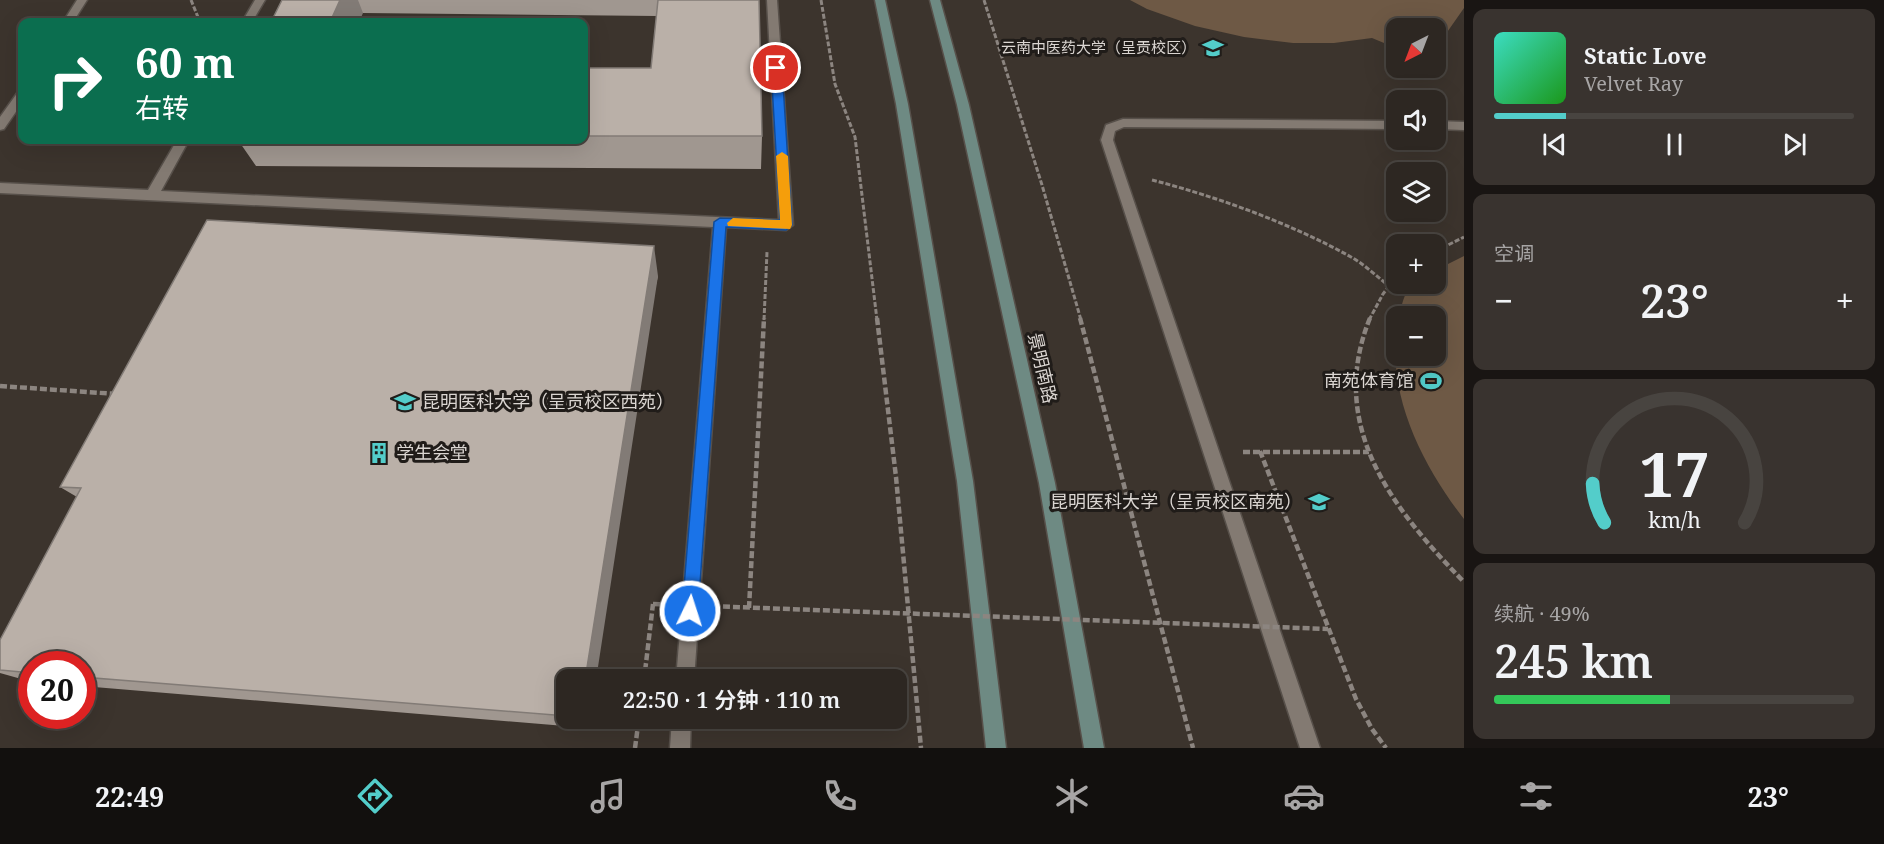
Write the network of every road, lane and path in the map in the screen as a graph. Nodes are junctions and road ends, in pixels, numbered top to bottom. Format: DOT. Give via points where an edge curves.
graph roads {
  1 [pos="82,0"];
  2 [pos="191,0"];
  3 [pos="260,0"];
  4 [pos="772,0"];
  5 [pos="821,0"];
  6 [pos="880,0"];
  7 [pos="935,0"];
  8 [pos="984,0"];
  9 [pos="71,18"];
  10 [pos="198,18"];
  11 [pos="249,18"];
  12 [pos="18,101"];
  13 [pos="1386,125"];
  14 [pos="1446,125"];
  15 [pos="0,126"];
  16 [pos="1464,126"];
  17 [pos="181,144"];
  18 [pos="1120,179"];
  19 [pos="0,188"];
  20 [pos="152,195"];
  21 [pos="720,222"];
  22 [pos="768,224"];
  23 [pos="1464,237"];
  24 [pos="1446,246"];
  25 [pos="1386,283"];
  26 [pos="1386,287"];
  27 [pos="0,386"];
  28 [pos="123,394"];
  29 [pos="1211,452"];
  30 [pos="1260,452"];
  31 [pos="1369,452"];
  32 [pos="1464,582"];
  33 [pos="749,608"];
  34 [pos="1328,629"];
  35 [pos="645,669"];
  36 [pos="686,669"];
  37 [pos="638,729"];
  38 [pos="681,729"];
  39 [pos="635,748"];
  40 [pos="680,748"];
  41 [pos="921,748"];
  42 [pos="996,748"];
  43 [pos="1094,748"];
  44 [pos="1193,748"];
  45 [pos="1310,748"];
  46 [pos="1386,748"];
  1 -- 9 [label="lane"];
  2 -- 10 [label="path"];
  3 -- 11 [label="lane"];
  4 -- 22 [label="lane" via="786,225"];
  5 -- 41 [label="path" via="835,84 855,137 896,477"];
  6 -- 42 [label="street" via="902,104 965,481"];
  7 -- 43 [label="street, 景明南路" via="963,105 1047,483"];
  8 -- 44 [label="path" via="1020,109 1127,487"];
  12 -- 15 [label="lane"];
  13 -- 18 [label="lane" via="1123,123 1110,128 1107,140"];
  14 -- 16 [label="lane"];
  17 -- 20 [label="lane"];
  18 -- 25 [label="path" via="1147,179 1198,192 1251,212 1353,258"];
  18 -- 29 [label="lane"];
  19 -- 20 [label="lane"];
  20 -- 21 [label="lane"];
  21 -- 22 [label="lane"];
  21 -- 36 [label="lane"];
  22 -- 33 [label="path"];
  23 -- 24 [label="path"];
  26 -- 31 [label="path" via="1362,343 1355,383 1358,419"];
  27 -- 28 [label="path"];
  29 -- 30 [label="path"];
  29 -- 45 [label="lane"];
  30 -- 31 [label="path"];
  30 -- 34 [label="path"];
  31 -- 32 [label="path" via="1392,497 1436,554"];
  33 -- 34 [label="path, bridge"];
  33 -- 35 [label="path, bridge" via="653,604"];
  34 -- 46 [label="path" via="1356,699"];
  37 -- 39 [label="path"];
  38 -- 40 [label="lane"];
}
